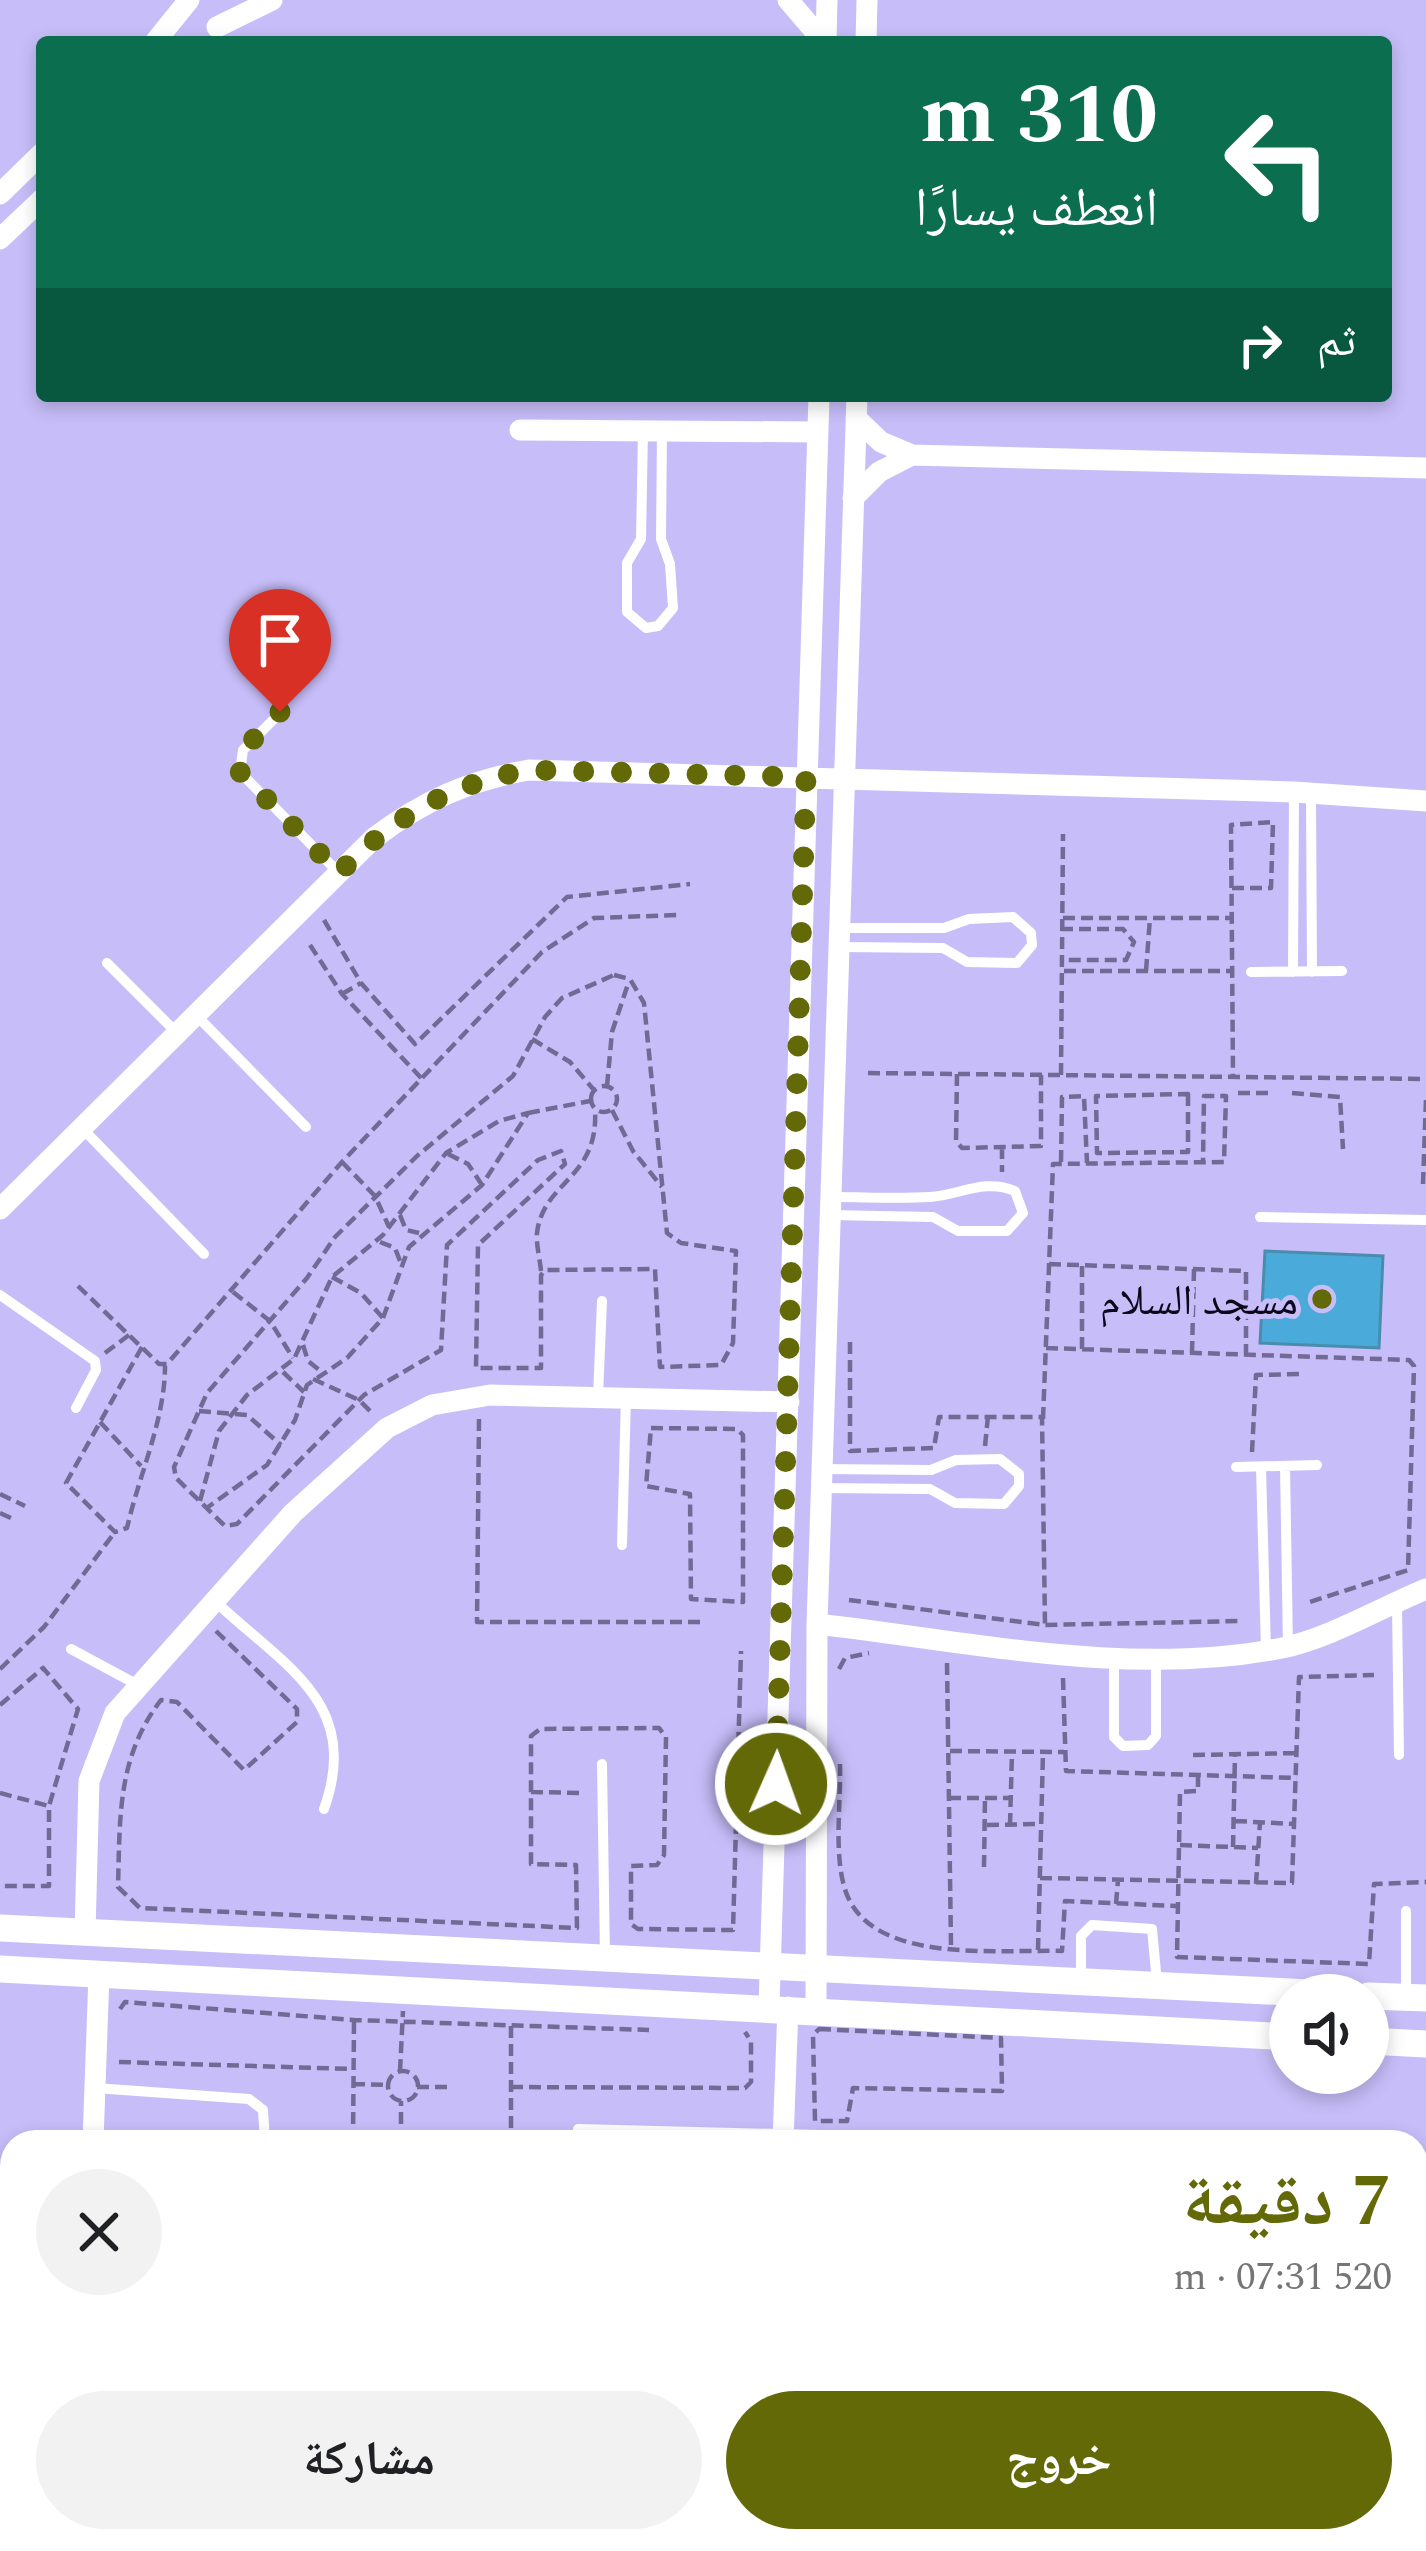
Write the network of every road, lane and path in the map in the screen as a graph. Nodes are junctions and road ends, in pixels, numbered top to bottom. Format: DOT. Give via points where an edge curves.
graph roads {
  1 [pos="189,0"];
  2 [pos="235,0"];
  3 [pos="272,0"];
  4 [pos="788,0"];
  5 [pos="827,0"];
  6 [pos="867,0"];
  7 [pos="210,35"];
  8 [pos="160,36"];
  9 [pos="820,36"];
  10 [pos="825,36"];
  11 [pos="866,36"];
  12 [pos="36,159"];
  13 [pos="0,194"];
  14 [pos="36,205"];
  15 [pos="0,239"];
  16 [pos="819,402"];
  17 [pos="857,407"];
  18 [pos="520,430"];
  19 [pos="652,431"];
  20 [pos="818,432"];
  21 [pos="912,455"];
  22 [pos="1426,468"];
  23 [pos="854,498"];
  24 [pos="280,712"];
  25 [pos="806,777"];
  26 [pos="842,778"];
  27 [pos="1302,792"];
  28 [pos="1426,801"];
  29 [pos="1063,835"];
  30 [pos="339,873"];
  31 [pos="690,884"];
  32 [pos="1232,888"];
  33 [pos="313,899"];
  34 [pos="678,915"];
  35 [pos="1060,918"];
  36 [pos="1150,918"];
  37 [pos="1232,918"];
  38 [pos="1061,928"];
  39 [pos="838,938"];
  40 [pos="1134,942"];
  41 [pos="1148,942"];
  42 [pos="310,945"];
  43 [pos="1062,960"];
  44 [pos="107,963"];
  45 [pos="1063,970"];
  46 [pos="1146,971"];
  47 [pos="1232,971"];
  48 [pos="1293,971"];
  49 [pos="1342,971"];
  50 [pos="1251,972"];
  51 [pos="1312,972"];
  52 [pos="630,979"];
  53 [pos="361,983"];
  54 [pos="342,994"];
  55 [pos="196,1015"];
  56 [pos="177,1033"];
  57 [pos="532,1040"];
  58 [pos="868,1073"];
  59 [pos="957,1074"];
  60 [pos="1041,1075"];
  61 [pos="1061,1076"];
  62 [pos="1079,1076"];
  63 [pos="1218,1077"];
  64 [pos="1233,1077"];
  65 [pos="1267,1077"];
  66 [pos="1303,1078"];
  67 [pos="1426,1079"];
  68 [pos="424,1081"];
  69 [pos="607,1086"];
  70 [pos="594,1090"];
  71 [pos="1238,1093"];
  72 [pos="1302,1093"];
  73 [pos="1292,1094"];
  74 [pos="1215,1095"];
  75 [pos="1074,1096"];
  76 [pos="1426,1099"];
  77 [pos="590,1101"];
  78 [pos="596,1110"];
  79 [pos="612,1110"];
  80 [pos="528,1113"];
  81 [pos="81,1127"];
  82 [pos="306,1127"];
  83 [pos="1002,1147"];
  84 [pos="1343,1149"];
  85 [pos="446,1153"];
  86 [pos="1143,1153"];
  87 [pos="342,1162"];
  88 [pos="1144,1162"];
  89 [pos="1203,1162"];
  90 [pos="1061,1163"];
  91 [pos="1087,1163"];
  92 [pos="1423,1184"];
  93 [pos="482,1185"];
  94 [pos="1002,1186"];
  95 [pos="662,1187"];
  96 [pos="375,1196"];
  97 [pos="1,1206"];
  98 [pos="830,1206"];
  99 [pos="400,1212"];
  100 [pos="1260,1216"];
  101 [pos="1426,1220"];
  102 [pos="389,1228"];
  103 [pos="424,1232"];
  104 [pos="377,1241"];
  105 [pos="204,1254"];
  106 [pos="1049,1264"];
  107 [pos="400,1266"];
  108 [pos="1082,1266"];
  109 [pos="1194,1269"];
  110 [pos="541,1275"];
  111 [pos="332,1277"];
  112 [pos="78,1286"];
  113 [pos="233,1292"];
  114 [pos="0,1294"];
  115 [pos="602,1301"];
  116 [pos="383,1318"];
  117 [pos="270,1322"];
  118 [pos="129,1335"];
  119 [pos="850,1335"];
  120 [pos="303,1342"];
  121 [pos="142,1347"];
  122 [pos="1046,1348"];
  123 [pos="1082,1349"];
  124 [pos="1192,1353"];
  125 [pos="1246,1355"];
  126 [pos="1275,1356"];
  127 [pos="294,1359"];
  128 [pos="94,1361"];
  129 [pos="165,1365"];
  130 [pos="281,1371"];
  131 [pos="323,1372"];
  132 [pos="1273,1373"];
  133 [pos="1304,1374"];
  134 [pos="312,1378"];
  135 [pos="304,1392"];
  136 [pos="479,1396"];
  137 [pos="598,1396"];
  138 [pos="626,1397"];
  139 [pos="359,1400"];
  140 [pos="789,1402"];
  141 [pos="76,1408"];
  142 [pos="200,1411"];
  143 [pos="233,1411"];
  144 [pos="988,1416"];
  145 [pos="1043,1419"];
  146 [pos="100,1422"];
  147 [pos="281,1445"];
  148 [pos="984,1459"];
  149 [pos="1317,1465"];
  150 [pos="141,1466"];
  151 [pos="1285,1466"];
  152 [pos="1236,1467"];
  153 [pos="1256,1467"];
  154 [pos="821,1479"];
  155 [pos="645,1484"];
  156 [pos="0,1494"];
  157 [pos="200,1501"];
  158 [pos="25,1506"];
  159 [pos="206,1508"];
  160 [pos="0,1513"];
  161 [pos="11,1518"];
  162 [pos="116,1532"];
  163 [pos="622,1545"];
  164 [pos="1426,1589"];
  165 [pos="849,1600"];
  166 [pos="1397,1601"];
  167 [pos="1310,1602"];
  168 [pos="207,1607"];
  169 [pos="1238,1621"];
  170 [pos="702,1622"];
  171 [pos="817,1624"];
  172 [pos="1045,1625"];
  173 [pos="71,1649"];
  174 [pos="1277,1649"];
  175 [pos="742,1651"];
  176 [pos="886,1654"];
  177 [pos="1114,1657"];
  178 [pos="1156,1657"];
  179 [pos="946,1658"];
  180 [pos="0,1669"];
  181 [pos="838,1673"];
  182 [pos="1062,1676"];
  183 [pos="1374,1676"];
  184 [pos="136,1684"];
  185 [pos="0,1705"];
  186 [pos="840,1743"];
  187 [pos="948,1751"];
  188 [pos="1012,1751"];
  189 [pos="1043,1752"];
  190 [pos="1064,1752"];
  191 [pos="1298,1753"];
  192 [pos="1193,1754"];
  193 [pos="1235,1754"];
  194 [pos="1399,1755"];
  195 [pos="602,1764"];
  196 [pos="1198,1775"];
  197 [pos="1235,1776"];
  198 [pos="1297,1778"];
  199 [pos="0,1792"];
  200 [pos="531,1792"];
  201 [pos="602,1794"];
  202 [pos="949,1798"];
  203 [pos="985,1798"];
  204 [pos="1010,1798"];
  205 [pos="49,1806"];
  206 [pos="324,1809"];
  207 [pos="1234,1821"];
  208 [pos="1260,1822"];
  209 [pos="1041,1824"];
  210 [pos="1295,1824"];
  211 [pos="1010,1825"];
  212 [pos="984,1826"];
  213 [pos="1178,1845"];
  214 [pos="1233,1847"];
  215 [pos="1258,1849"];
  216 [pos="984,1867"];
  217 [pos="1040,1878"];
  218 [pos="1118,1880"];
  219 [pos="1177,1881"];
  220 [pos="1426,1882"];
  221 [pos="1256,1884"];
  222 [pos="0,1886"];
  223 [pos="1116,1904"];
  224 [pos="1176,1906"];
  225 [pos="1406,1911"];
  226 [pos="0,1928"];
  227 [pos="85,1933"];
  228 [pos="247,1941"];
  229 [pos="951,1946"];
  230 [pos="1038,1950"];
  231 [pos="605,1961"];
  232 [pos="0,1969"];
  233 [pos="770,1970"];
  234 [pos="815,1972"];
  235 [pos="99,1974"];
  236 [pos="245,1982"];
  237 [pos="1081,1984"];
  238 [pos="1157,1987"];
  239 [pos="1269,1992"];
  240 [pos="1416,1998"];
  241 [pos="791,2007"];
  242 [pos="354,2020"];
  243 [pos="401,2021"];
  244 [pos="119,2025"];
  245 [pos="511,2026"];
  246 [pos="652,2030"];
  247 [pos="723,2032"];
  248 [pos="1269,2036"];
  249 [pos="1389,2042"];
  250 [pos="119,2043"];
  251 [pos="1426,2044"];
  252 [pos="353,2069"];
  253 [pos="400,2072"];
  254 [pos="353,2084"];
  255 [pos="388,2085"];
  256 [pos="417,2087"];
  257 [pos="451,2087"];
  258 [pos="511,2087"];
  259 [pos="95,2088"];
  260 [pos="1002,2091"];
  261 [pos="401,2101"];
  262 [pos="578,2129"];
  263 [pos="93,2130"];
  264 [pos="264,2130"];
  265 [pos="352,2130"];
  266 [pos="401,2130"];
  267 [pos="512,2130"];
  268 [pos="601,2130"];
  269 [pos="783,2130"];
  1 -- 8 [label="street"];
  2 -- 7 [label="street"];
  3 -- 7 [label="street"];
  4 -- 9 [label="street"];
  5 -- 10 [label="street"];
  6 -- 11 [label="street"];
  12 -- 13 [label="street"];
  14 -- 15 [label="street"];
  16 -- 20 [label="street"];
  17 -- 21 [label="street" via="881,442"];
  17 -- 23 [label="street"];
  18 -- 19 [label="street"];
  19 -- 19 [label="lane" via="641,539 626,573 628,612 646,628 673,608"];
  19 -- 20 [label="street"];
  20 -- 25 [label="street"];
  21 -- 22 [label="street"];
  21 -- 23 [label="street"];
  23 -- 26 [label="street"];
  24 -- 30 [label="lane" via="243,750 240,772"];
  25 -- 26 [label="street"];
  25 -- 30 [label="street" via="529,770 487,777 408,812"];
  25 -- 140 [label="street"];
  26 -- 27 [label="street"];
  26 -- 39 [label="street"];
  27 -- 28 [label="street"];
  27 -- 48 [label="lane"];
  27 -- 51 [label="lane"];
  29 -- 35 [label="path"];
  30 -- 33 [label="street"];
  31 -- 53 [label="path" via="567,897 419,1044"];
  32 -- 32 [label="path" via="1271,888 1273,822 1232,825"];
  32 -- 37 [label="path"];
  33 -- 53 [label="path"];
  33 -- 55 [label="street"];
  34 -- 68 [label="path" via="586,921 535,959"];
  35 -- 36 [label="path"];
  35 -- 38 [label="path"];
  36 -- 37 [label="path"];
  36 -- 41 [label="path"];
  37 -- 47 [label="path"];
  38 -- 40 [label="path" via="1123,929"];
  38 -- 43 [label="path"];
  39 -- 39 [label="lane" via="943,948 978,963 1017,963 1032,945 1013,917"];
  39 -- 98 [label="street"];
  40 -- 41 [label="path"];
  40 -- 43 [label="path" via="1126,960"];
  41 -- 46 [label="path"];
  42 -- 54 [label="path"];
  43 -- 45 [label="path"];
  44 -- 56 [label="lane"];
  45 -- 46 [label="path"];
  45 -- 61 [label="path"];
  46 -- 47 [label="path"];
  47 -- 64 [label="path"];
  48 -- 50 [label="lane"];
  48 -- 51 [label="lane"];
  49 -- 51 [label="lane"];
  52 -- 57 [label="path" via="614,975 562,998"];
  52 -- 69 [label="path" via="612,1031"];
  52 -- 95 [label="path" via="649,1028"];
  53 -- 54 [label="path"];
  54 -- 68 [label="path"];
  55 -- 56 [label="street"];
  55 -- 82 [label="lane"];
  56 -- 81 [label="street"];
  57 -- 70 [label="path" via="570,1062"];
  57 -- 96 [label="path" via="513,1076"];
  58 -- 59 [label="path"];
  59 -- 60 [label="path"];
  59 -- 83 [label="path" via="958,1145"];
  60 -- 61 [label="path"];
  60 -- 83 [label="path" via="1041,1146"];
  61 -- 62 [label="path"];
  62 -- 63 [label="path"];
  62 -- 75 [label="path"];
  63 -- 64 [label="path"];
  63 -- 74 [label="path"];
  64 -- 65 [label="path"];
  65 -- 66 [label="path"];
  65 -- 71 [label="path" via="1268,1093"];
  66 -- 67 [label="path"];
  66 -- 72 [label="path"];
  68 -- 87 [label="path"];
  69 -- 70 [label="path"];
  69 -- 79 [label="path" via="617,1100"];
  70 -- 77 [label="path"];
  72 -- 73 [label="path"];
  72 -- 84 [label="path" via="1342,1099"];
  74 -- 89 [label="path" via="1203,1098"];
  74 -- 89 [label="path" via="1226,1097 1226,1160"];
  75 -- 90 [label="path" via="1061,1097"];
  75 -- 91 [label="path" via="1085,1097"];
  76 -- 92 [label="path"];
  77 -- 78 [label="path"];
  77 -- 80 [label="path"];
  78 -- 79 [label="path"];
  78 -- 110 [label="path" via="592,1149 537,1232"];
  79 -- 95 [label="path"];
  80 -- 85 [label="path"];
  80 -- 93 [label="path"];
  81 -- 97 [label="street"];
  81 -- 105 [label="lane"];
  83 -- 94 [label="path"];
  85 -- 93 [label="path" via="468,1164"];
  85 -- 99 [label="path"];
  86 -- 86 [label="path" via="1097,1153 1096,1096 1188,1094 1188,1152"];
  86 -- 88 [label="path"];
  87 -- 96 [label="path"];
  87 -- 113 [label="path"];
  88 -- 89 [label="path"];
  88 -- 91 [label="path"];
  90 -- 91 [label="path"];
  90 -- 106 [label="path" via="1053,1166"];
  93 -- 103 [label="path"];
  94 -- 98 [label="lane"];
  94 -- 98 [label="lane" via="1022,1201 1023,1213 1007,1231 958,1231 933,1216"];
  95 -- 110 [label="path" via="673,1240 736,1251 733,1343 719,1367 660,1367 655,1269"];
  96 -- 102 [label="path"];
  96 -- 117 [label="path"];
  98 -- 154 [label="street"];
  99 -- 102 [label="path"];
  99 -- 103 [label="path" via="406,1230"];
  100 -- 101 [label="lane"];
  102 -- 104 [label="path"];
  103 -- 107 [label="path"];
  104 -- 107 [label="path" via="395,1248"];
  104 -- 111 [label="path"];
  106 -- 108 [label="path"];
  106 -- 122 [label="path"];
  107 -- 116 [label="path"];
  108 -- 109 [label="path"];
  108 -- 123 [label="path"];
  109 -- 124 [label="path"];
  109 -- 125 [label="path" via="1248,1273"];
  110 -- 139 [label="path" via="541,1368 476,1368 478,1245 565,1163 561,1151 538,1160 446,1244 441,1350"];
  111 -- 116 [label="path"];
  111 -- 120 [label="path"];
  112 -- 118 [label="path"];
  113 -- 117 [label="path"];
  113 -- 129 [label="path"];
  114 -- 128 [label="lane"];
  115 -- 137 [label="lane"];
  116 -- 131 [label="path" via="368,1340"];
  117 -- 127 [label="path"];
  117 -- 142 [label="path"];
  118 -- 121 [label="path"];
  118 -- 128 [label="path"];
  119 -- 144 [label="path" via="850,1451 934,1448 937,1417"];
  120 -- 127 [label="path"];
  120 -- 131 [label="path"];
  121 -- 129 [label="path"];
  121 -- 146 [label="path"];
  122 -- 123 [label="path"];
  122 -- 145 [label="path"];
  123 -- 124 [label="path"];
  124 -- 125 [label="path"];
  125 -- 126 [label="path"];
  126 -- 132 [label="path"];
  126 -- 167 [label="path" via="1414,1366 1408,1570"];
  127 -- 130 [label="path"];
  128 -- 141 [label="lane"];
  129 -- 150 [label="path" via="165,1397"];
  130 -- 135 [label="path"];
  130 -- 143 [label="path"];
  131 -- 134 [label="path"];
  132 -- 133 [label="path"];
  132 -- 153 [label="path" via="1255,1378"];
  134 -- 135 [label="path"];
  134 -- 139 [label="path"];
  135 -- 147 [label="path"];
  136 -- 137 [label="street"];
  136 -- 168 [label="street" via="432,1405 387,1428 293,1513"];
  136 -- 170 [label="path" via="477,1622"];
  137 -- 138 [label="street"];
  138 -- 140 [label="street"];
  138 -- 163 [label="lane"];
  139 -- 159 [label="path" via="235,1526"];
  140 -- 233 [label="street"];
  142 -- 143 [label="path"];
  142 -- 157 [label="path" via="173,1461 176,1478"];
  143 -- 147 [label="path" via="261,1423"];
  143 -- 157 [label="path" via="209,1454"];
  144 -- 145 [label="path"];
  144 -- 148 [label="path"];
  145 -- 172 [label="path"];
  146 -- 150 [label="path"];
  146 -- 162 [label="path" via="66,1487"];
  147 -- 159 [label="path" via="249,1482"];
  148 -- 154 [label="lane"];
  148 -- 154 [label="lane" via="1000,1459 1018,1474 1014,1497 1004,1504"];
  149 -- 151 [label="lane"];
  150 -- 162 [label="path" via="128,1528"];
  151 -- 153 [label="lane"];
  151 -- 174 [label="lane"];
  152 -- 153 [label="lane"];
  153 -- 174 [label="lane"];
  154 -- 171 [label="street"];
  155 -- 155 [label="path" via="651,1428 742,1433 743,1602 692,1601 689,1493"];
  156 -- 158 [label="path"];
  157 -- 159 [label="path"];
  160 -- 161 [label="path"];
  162 -- 180 [label="path" via="44,1627"];
  164 -- 166 [label="street"];
  165 -- 172 [label="path"];
  166 -- 174 [label="street"];
  166 -- 194 [label="lane"];
  168 -- 184 [label="street"];
  168 -- 200 [label="path" via="297,1709 297,1722 244,1770 177,1702 161,1700 140,1728 120,1800 118,1887 130,1905 577,1928 576,1865 531,1864"];
  168 -- 206 [label="lane" via="321,1701 336,1736 337,1774"];
  169 -- 172 [label="path"];
  171 -- 177 [label="street"];
  171 -- 234 [label="street"];
  173 -- 184 [label="lane"];
  174 -- 178 [label="street"];
  175 -- 200 [label="path" via="733,1930 631,1924 631,1866 657,1865 664,1855 664,1731 540,1729 530,1739"];
  176 -- 181 [label="path" via="845,1658"];
  177 -- 178 [label="street"];
  177 -- 178 [label="lane" via="1114,1737 1123,1746 1148,1745 1156,1736"];
  179 -- 187 [label="path"];
  182 -- 190 [label="path"];
  183 -- 191 [label="path" via="1299,1676"];
  184 -- 227 [label="street" via="98,1746 89,1781"];
  185 -- 205 [label="path" via="43,1668 77,1707"];
  186 -- 229 [label="path" via="850,1901 878,1933 905,1945"];
  187 -- 188 [label="path"];
  187 -- 202 [label="path"];
  188 -- 189 [label="path"];
  188 -- 204 [label="path"];
  189 -- 190 [label="path"];
  189 -- 209 [label="path"];
  190 -- 196 [label="path" via="1066,1771"];
  191 -- 193 [label="path"];
  191 -- 198 [label="path"];
  192 -- 193 [label="path"];
  193 -- 197 [label="path"];
  195 -- 201 [label="lane"];
  196 -- 197 [label="path"];
  196 -- 213 [label="path" via="1198,1791 1180,1792"];
  197 -- 198 [label="path"];
  197 -- 207 [label="path"];
  198 -- 210 [label="path"];
  199 -- 205 [label="path"];
  200 -- 201 [label="path"];
  201 -- 231 [label="lane"];
  202 -- 203 [label="path"];
  202 -- 229 [label="path"];
  203 -- 204 [label="path"];
  203 -- 212 [label="path"];
  204 -- 211 [label="path"];
  205 -- 222 [label="path" via="49,1886"];
  207 -- 208 [label="path"];
  207 -- 214 [label="path"];
  208 -- 210 [label="path"];
  208 -- 215 [label="path"];
  209 -- 211 [label="path"];
  209 -- 217 [label="path"];
  210 -- 221 [label="path" via="1292,1883"];
  211 -- 212 [label="path"];
  212 -- 216 [label="path"];
  213 -- 214 [label="path"];
  213 -- 219 [label="path"];
  214 -- 215 [label="path"];
  215 -- 221 [label="path"];
  217 -- 218 [label="path"];
  217 -- 230 [label="path"];
  218 -- 219 [label="path"];
  218 -- 223 [label="path"];
  219 -- 221 [label="path"];
  219 -- 224 [label="path"];
  220 -- 224 [label="path" via="1373,1885 1369,1964 1178,1957"];
  223 -- 224 [label="path"];
  223 -- 230 [label="path" via="1065,1901 1062,1951"];
  225 -- 240 [label="lane"];
  226 -- 227 [label="street"];
  227 -- 228 [label="street"];
  228 -- 231 [label="street"];
  228 -- 236 [label="street"];
  229 -- 230 [label="path"];
  231 -- 233 [label="street"];
  232 -- 235 [label="street"];
  233 -- 234 [label="street"];
  233 -- 241 [label="street"];
  234 -- 237 [label="street"];
  234 -- 241 [label="street"];
  235 -- 236 [label="street"];
  235 -- 259 [label="street"];
  236 -- 241 [label="street"];
  237 -- 238 [label="street"];
  237 -- 238 [label="lane" via="1085,1929 1148,1926 1157,1936"];
  238 -- 239 [label="street"];
  241 -- 248 [label="street"];
  241 -- 269 [label="street"];
  242 -- 243 [label="path"];
  242 -- 244 [label="path" via="125,2002"];
  242 -- 252 [label="path"];
  243 -- 245 [label="path"];
  243 -- 253 [label="path"];
  245 -- 246 [label="path"];
  245 -- 258 [label="path"];
  247 -- 258 [label="path" via="746,2032 751,2041 745,2088"];
  249 -- 251 [label="street"];
  250 -- 252 [label="path" via="123,2066"];
  252 -- 254 [label="path"];
  253 -- 255 [label="path"];
  253 -- 256 [label="path"];
  254 -- 255 [label="path"];
  254 -- 265 [label="path"];
  255 -- 261 [label="path"];
  256 -- 257 [label="path"];
  256 -- 261 [label="path"];
  258 -- 267 [label="path"];
  259 -- 263 [label="street"];
  259 -- 264 [label="lane" via="249,2099 263,2110"];
  260 -- 260 [label="path" via="853,2088 847,2121 815,2121 814,2032 1001,2038"];
  261 -- 266 [label="path"];
  262 -- 268 [label="lane"];
}
